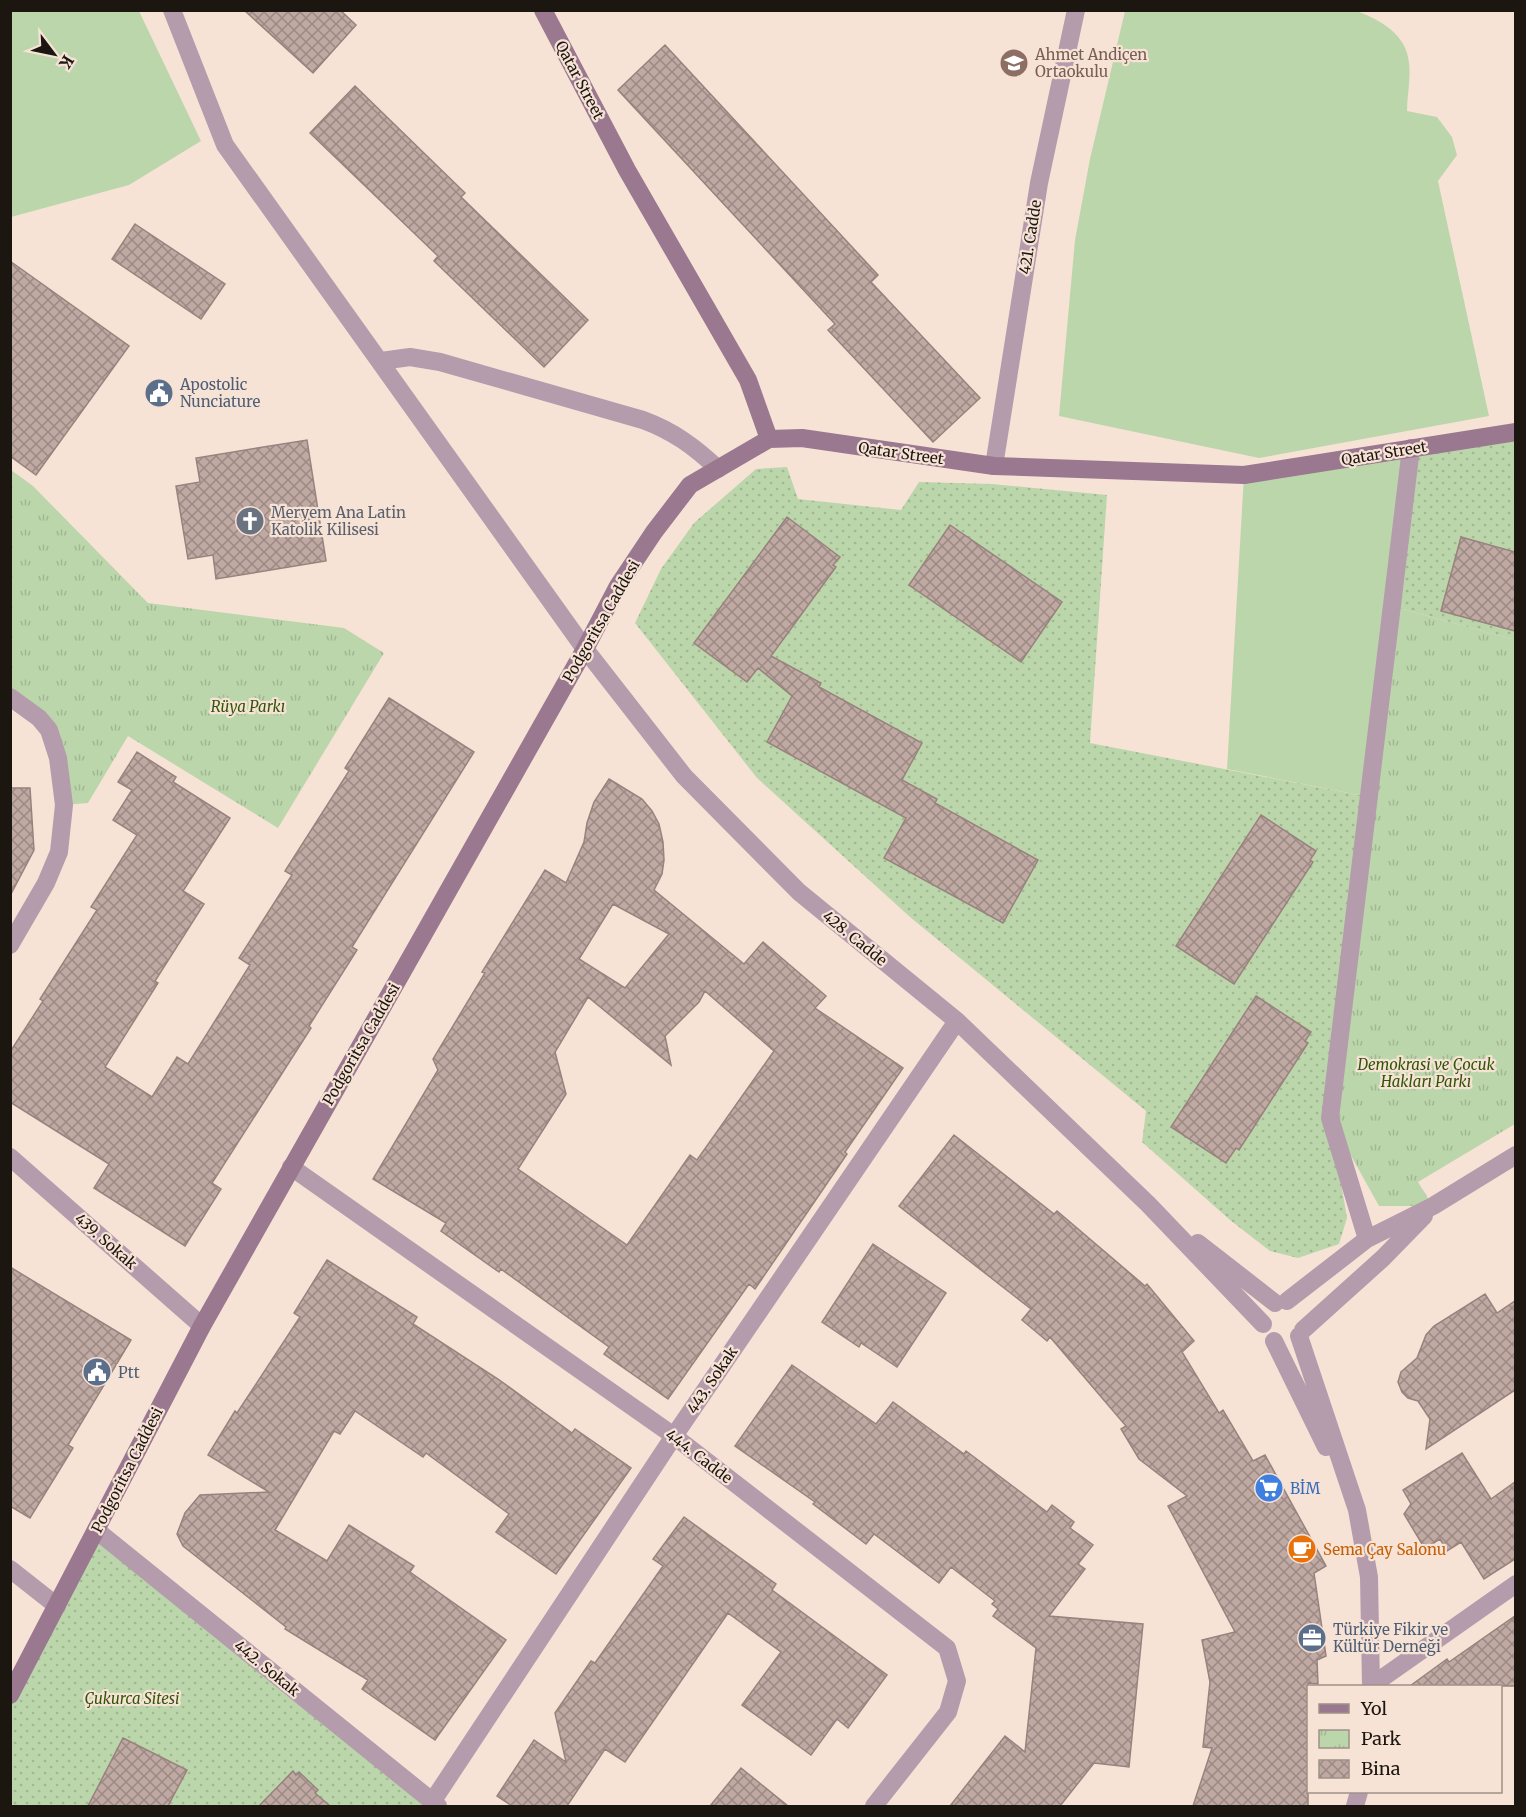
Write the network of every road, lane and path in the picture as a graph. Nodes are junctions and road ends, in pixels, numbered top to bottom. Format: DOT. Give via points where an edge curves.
graph roads {
  1 [pos="172,10"];
  2 [pos="543,10"];
  3 [pos="1076,10"];
  4 [pos="381,361"];
  5 [pos="1515,432"];
  6 [pos="769,440"];
  7 [pos="1411,448"];
  8 [pos="994,466"];
  9 [pos="718,469"];
  10 [pos="585,649"];
  11 [pos="10,697"];
  12 [pos="10,945"];
  13 [pos="957,1021"];
  14 [pos="1515,1155"];
  15 [pos="10,1157"];
  16 [pos="291,1167"];
  17 [pos="1148,1204"];
  18 [pos="1433,1206"];
  19 [pos="1367,1239"];
  20 [pos="1281,1302"];
  21 [pos="1263,1324"];
  22 [pos="202,1326"];
  23 [pos="1301,1333"];
  24 [pos="1274,1341"];
  25 [pos="674,1436"];
  26 [pos="1357,1510"];
  27 [pos="96,1530"];
  28 [pos="10,1569"];
  29 [pos="1515,1584"];
  30 [pos="57,1606"];
  31 [pos="1371,1685"];
  32 [pos="1372,1685"];
  33 [pos="10,1695"];
  34 [pos="435,1804"];
  35 [pos="873,1806"];
  1 -- 4 [label="street, 428. Cadde" via="225,145"];
  2 -- 6 [label="main road, Qatar Street" via="627,170 748,380"];
  3 -- 8 [label="street, 421. Cadde" via="1039,183"];
  4 -- 9 [label="street" via="410,357 440,362 643,420 682,438"];
  4 -- 10 [label="street, 428. Cadde"];
  5 -- 7 [label="main road, Qatar Street"];
  6 -- 8 [label="main road, Qatar Street" via="802,438"];
  6 -- 9 [label="main road, Podgoritsa Caddesi"];
  7 -- 8 [label="main road, Qatar Street" via="1244,475"];
  7 -- 19 [label="street" via="1330,1118"];
  9 -- 10 [label="main road, Podgoritsa Caddesi" via="690,485 654,532 618,586"];
  10 -- 13 [label="street, 428. Cadde" via="684,776 791,884"];
  10 -- 16 [label="main road, Podgoritsa Caddesi"];
  11 -- 12 [label="street" via="49,730 58,758 64,805 59,852"];
  13 -- 17 [label="street, 428. Cadde"];
  13 -- 25 [label="street, 443. Sokak"];
  14 -- 18 [label="street"];
  15 -- 22 [label="street, 439. Sokak"];
  16 -- 22 [label="main road, Podgoritsa Caddesi"];
  16 -- 25 [label="street, 444. Cadde"];
  17 -- 20 [label="street"];
  17 -- 21 [label="street"];
  18 -- 19 [label="street"];
  18 -- 23 [label="street"];
  19 -- 20 [label="street"];
  20 -- 21 [label="street" via="1266,1311"];
  20 -- 23 [label="street" via="1298,1306 1302,1311 1305,1324"];
  21 -- 24 [label="street"];
  22 -- 27 [label="main road, Podgoritsa Caddesi"];
  23 -- 24 [label="street" via="1287,1343"];
  23 -- 26 [label="street"];
  24 -- 26 [label="street"];
  25 -- 34 [label="street, 443. Sokak"];
  25 -- 35 [label="street, 444. Cadde" via="947,1648 957,1681 948,1712"];
  26 -- 31 [label="street" via="1369,1577"];
  27 -- 30 [label="main road, Podgoritsa Caddesi"];
  27 -- 34 [label="street, 442. Sokak"];
  28 -- 30 [label="street"];
  29 -- 32 [label="street"];
  30 -- 33 [label="main road, Podgoritsa Caddesi"];
}
